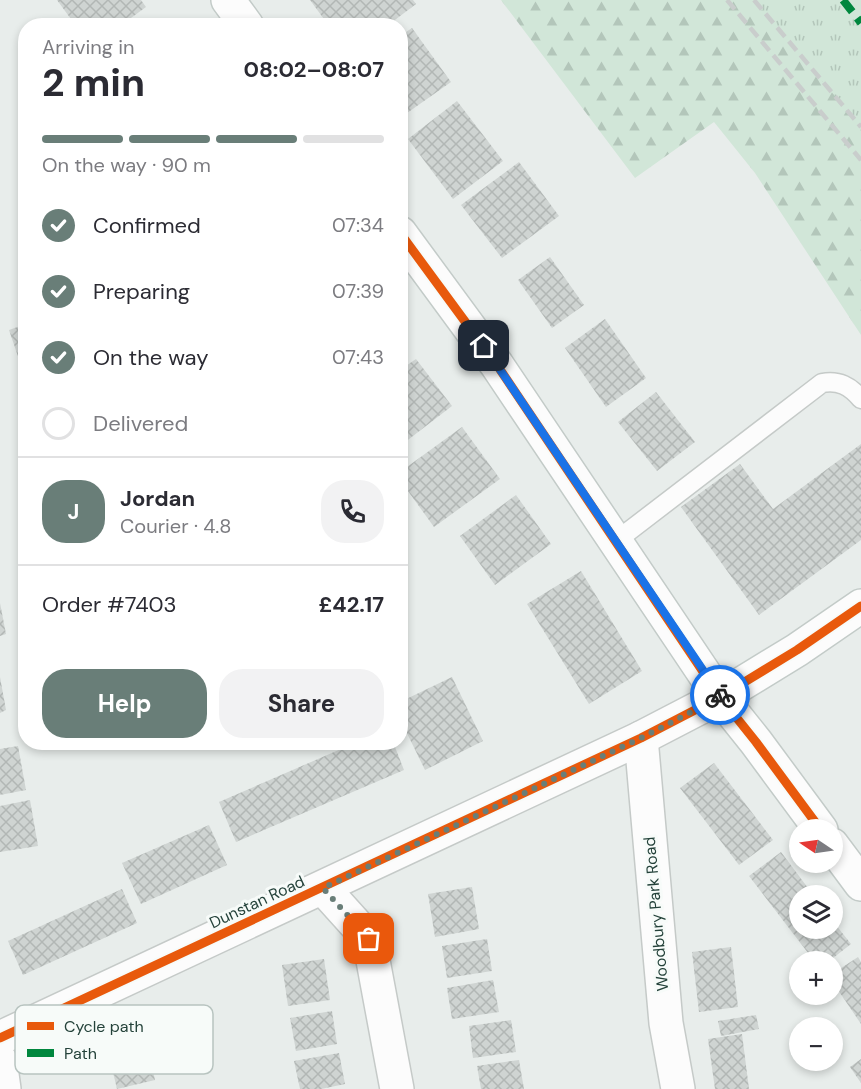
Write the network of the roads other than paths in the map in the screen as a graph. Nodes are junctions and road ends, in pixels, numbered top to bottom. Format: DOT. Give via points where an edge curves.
graph roads {
  1 [pos="228,0"];
  2 [pos="241,18"];
  3 [pos="408,244"];
  4 [pos="861,399"];
  5 [pos="616,541"];
  6 [pos="861,606"];
  7 [pos="720,697"];
  8 [pos="641,738"];
  9 [pos="813,819"];
  10 [pos="843,860"];
  11 [pos="861,884"];
  12 [pos="323,888"];
  13 [pos="71,1005"];
  14 [pos="15,1031"];
  15 [pos="0,1038"];
  16 [pos="0,1060"];
  17 [pos="4,1089"];
  18 [pos="397,1089"];
  19 [pos="678,1089"];
  1 -- 2 [label="street"];
  3 -- 5 [label="street" via="497,364"];
  4 -- 5 [label="lane" via="846,385 822,383"];
  5 -- 7 [label="street"];
  6 -- 7 [label="street, Dunstan Road"];
  7 -- 8 [label="street, Dunstan Road"];
  7 -- 9 [label="street"];
  8 -- 12 [label="street, Dunstan Road"];
  8 -- 19 [label="street, Woodbury Park Road" via="666,1023"];
  10 -- 11 [label="street"];
  12 -- 13 [label="street, Dunstan Road"];
  12 -- 18 [label="street" via="369,939"];
  14 -- 15 [label="street, Dunstan Road"];
  16 -- 17 [label="street"];
}
